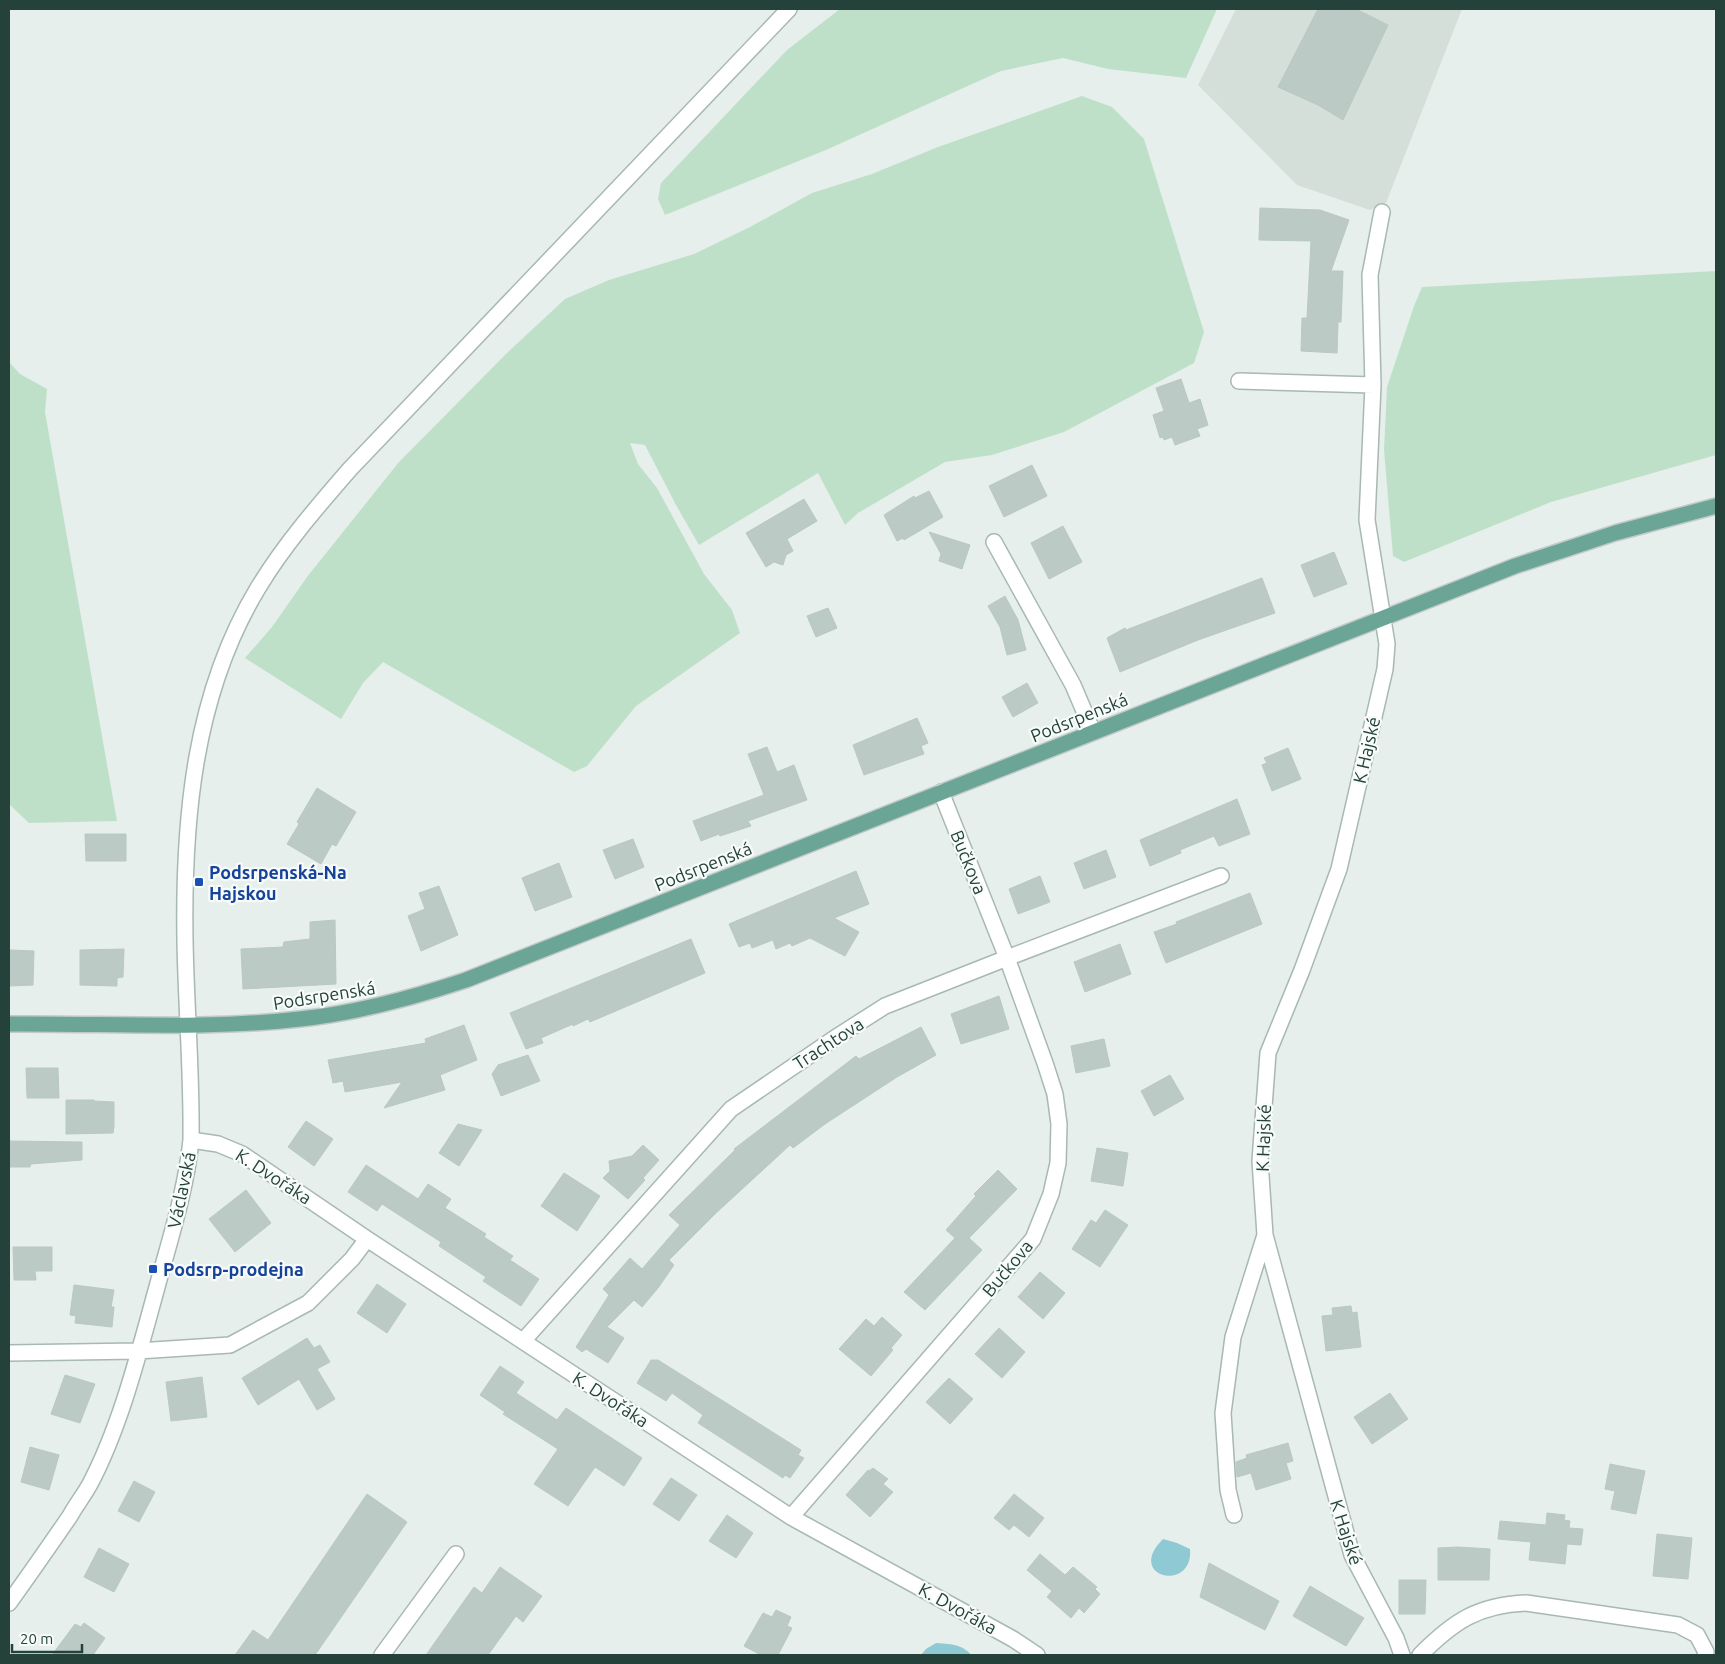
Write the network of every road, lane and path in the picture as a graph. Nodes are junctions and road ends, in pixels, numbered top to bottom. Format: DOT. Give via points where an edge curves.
graph roads {
  1 [pos="789,9"];
  2 [pos="1382,212"];
  3 [pos="1239,381"];
  4 [pos="1372,385"];
  5 [pos="1716,506"];
  6 [pos="994,542"];
  7 [pos="1382,617"];
  8 [pos="1093,732"];
  9 [pos="941,792"];
  10 [pos="1221,876"];
  11 [pos="1007,958"];
  12 [pos="9,1024"];
  13 [pos="188,1025"];
  14 [pos="191,1140"];
  15 [pos="1265,1234"];
  16 [pos="367,1239"];
  17 [pos="523,1341"];
  18 [pos="138,1351"];
  19 [pos="9,1353"];
  20 [pos="1234,1515"];
  21 [pos="791,1517"];
  22 [pos="456,1554"];
  23 [pos="9,1602"];
  24 [pos="382,1655"];
  25 [pos="1037,1655"];
  26 [pos="1402,1655"];
  27 [pos="1420,1655"];
  28 [pos="1705,1655"];
  1 -- 13 [label="street, Václavská" via="350,469 280,553 257,590 217,676 197,755 186,857"];
  2 -- 4 [label="street, K Hajské" via="1370,275"];
  3 -- 4 [label="street"];
  4 -- 7 [label="street, K Hajské" via="1367,520"];
  5 -- 7 [label="main road, Podsrpenská" via="1564,549"];
  6 -- 8 [label="street" via="1073,685"];
  7 -- 8 [label="main road, Podsrpenská"];
  7 -- 15 [label="street, K Hajské" via="1387,644 1385,669 1339,869 1268,1053 1260,1161"];
  8 -- 9 [label="main road, Podsrpenská"];
  9 -- 11 [label="street, Bučkova"];
  9 -- 13 [label="main road, Podsrpenská" via="426,993 311,1018"];
  10 -- 11 [label="street, Trachtova"];
  11 -- 17 [label="street, Trachtova" via="885,1006 731,1109"];
  11 -- 21 [label="street, Bučkova" via="1055,1094 1059,1124 1058,1163 1052,1194 1032,1239"];
  12 -- 13 [label="main road, Podsrpenská"];
  13 -- 14 [label="street, Václavská"];
  14 -- 16 [label="street, K. Dvořáka" via="218,1144 242,1154"];
  14 -- 18 [label="street, Václavská" via="182,1196"];
  15 -- 20 [label="street" via="1233,1337 1223,1413 1228,1490"];
  15 -- 26 [label="street, K Hajské" via="1352,1555"];
  16 -- 17 [label="street, K. Dvořáka"];
  16 -- 18 [label="street" via="352,1259 308,1302 230,1345"];
  17 -- 21 [label="street, K. Dvořáka"];
  18 -- 19 [label="street"];
  18 -- 23 [label="street, Václavská" via="120,1414 90,1485"];
  21 -- 25 [label="street, K. Dvořáka"];
  22 -- 24 [label="street"];
  27 -- 28 [label="street" via="1466,1617 1486,1608 1526,1603 1678,1625 1697,1635"];
}
